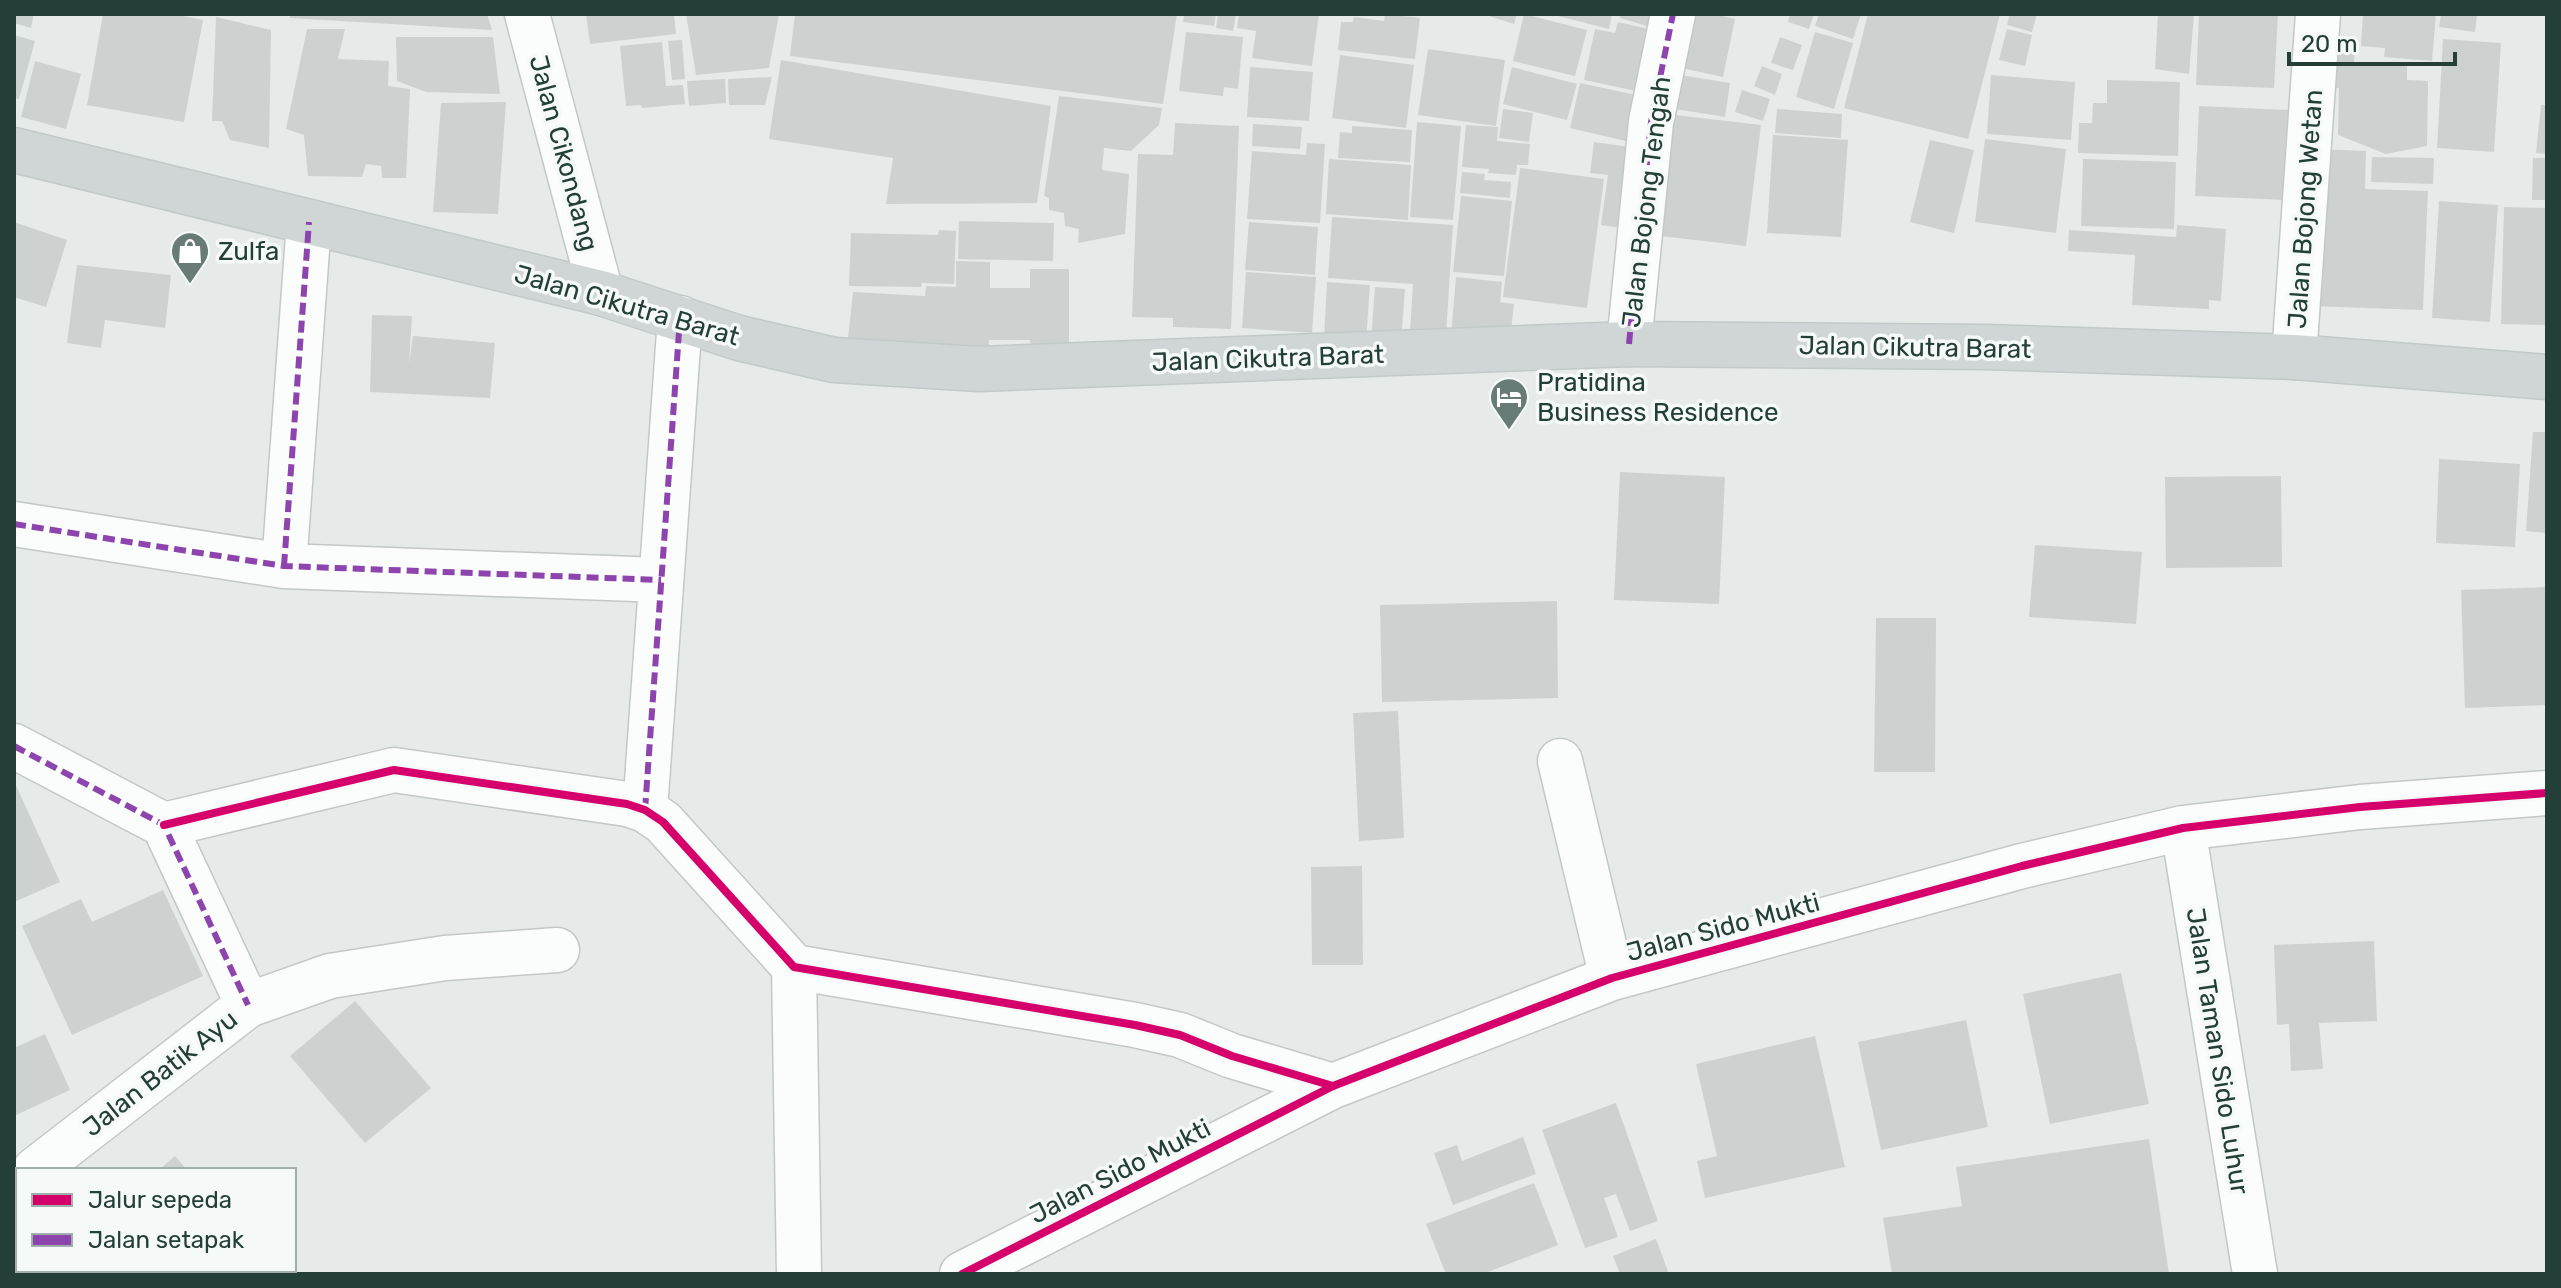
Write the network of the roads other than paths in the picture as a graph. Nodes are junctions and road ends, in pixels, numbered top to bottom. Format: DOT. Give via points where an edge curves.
graph roads {
  1 [pos="527,14"];
  2 [pos="1673,14"];
  3 [pos="2318,14"];
  4 [pos="14,150"];
  5 [pos="309,222"];
  6 [pos="601,293"];
  7 [pos="680,318"];
  8 [pos="1629,344"];
  9 [pos="2294,357"];
  10 [pos="2547,377"];
  11 [pos="14,524"];
  12 [pos="284,566"];
  13 [pos="661,580"];
  14 [pos="14,746"];
  15 [pos="1560,761"];
  16 [pos="2547,793"];
  17 [pos="645,810"];
  18 [pos="164,825"];
  19 [pos="2183,828"];
  20 [pos="557,950"];
  21 [pos="794,967"];
  22 [pos="1612,978"];
  23 [pos="248,1005"];
  24 [pos="1333,1086"];
  25 [pos="38,1168"];
  26 [pos="799,1274"];
  27 [pos="962,1274"];
  28 [pos="2255,1274"];
  1 -- 6 [label="street, Jalan Cikondang"];
  2 -- 8 [label="street, Jalan Bojong Tengah" via="1651,122"];
  3 -- 9 [label="street, Jalan Bojong Wetan"];
  4 -- 5 [label="main road, Jalan Cikutra Barat"];
  5 -- 6 [label="main road, Jalan Cikutra Barat"];
  5 -- 12 [label="street"];
  6 -- 7 [label="main road, Jalan Cikutra Barat"];
  7 -- 8 [label="main road, Jalan Cikutra Barat" via="834,360 979,369"];
  7 -- 13 [label="street"];
  8 -- 9 [label="main road, Jalan Cikutra Barat"];
  9 -- 10 [label="main road, Jalan Cikutra Barat"];
  11 -- 12 [label="street"];
  12 -- 13 [label="street"];
  13 -- 17 [label="street"];
  14 -- 18 [label="street"];
  15 -- 22 [label="street"];
  16 -- 19 [label="street, Jalan Sido Mukti"];
  17 -- 18 [label="street" via="394,770"];
  17 -- 21 [label="street" via="663,822"];
  18 -- 23 [label="street"];
  19 -- 22 [label="street, Jalan Sido Mukti" via="2022,866"];
  19 -- 28 [label="street, Jalan Taman Sido Luhur"];
  20 -- 23 [label="street, Jalan Batik Ayu" via="445,958 330,976"];
  21 -- 24 [label="street" via="1180,1035"];
  21 -- 26 [label="street"];
  22 -- 24 [label="street, Jalan Sido Mukti"];
  23 -- 25 [label="street, Jalan Batik Ayu"];
  24 -- 27 [label="street, Jalan Sido Mukti"];
}
